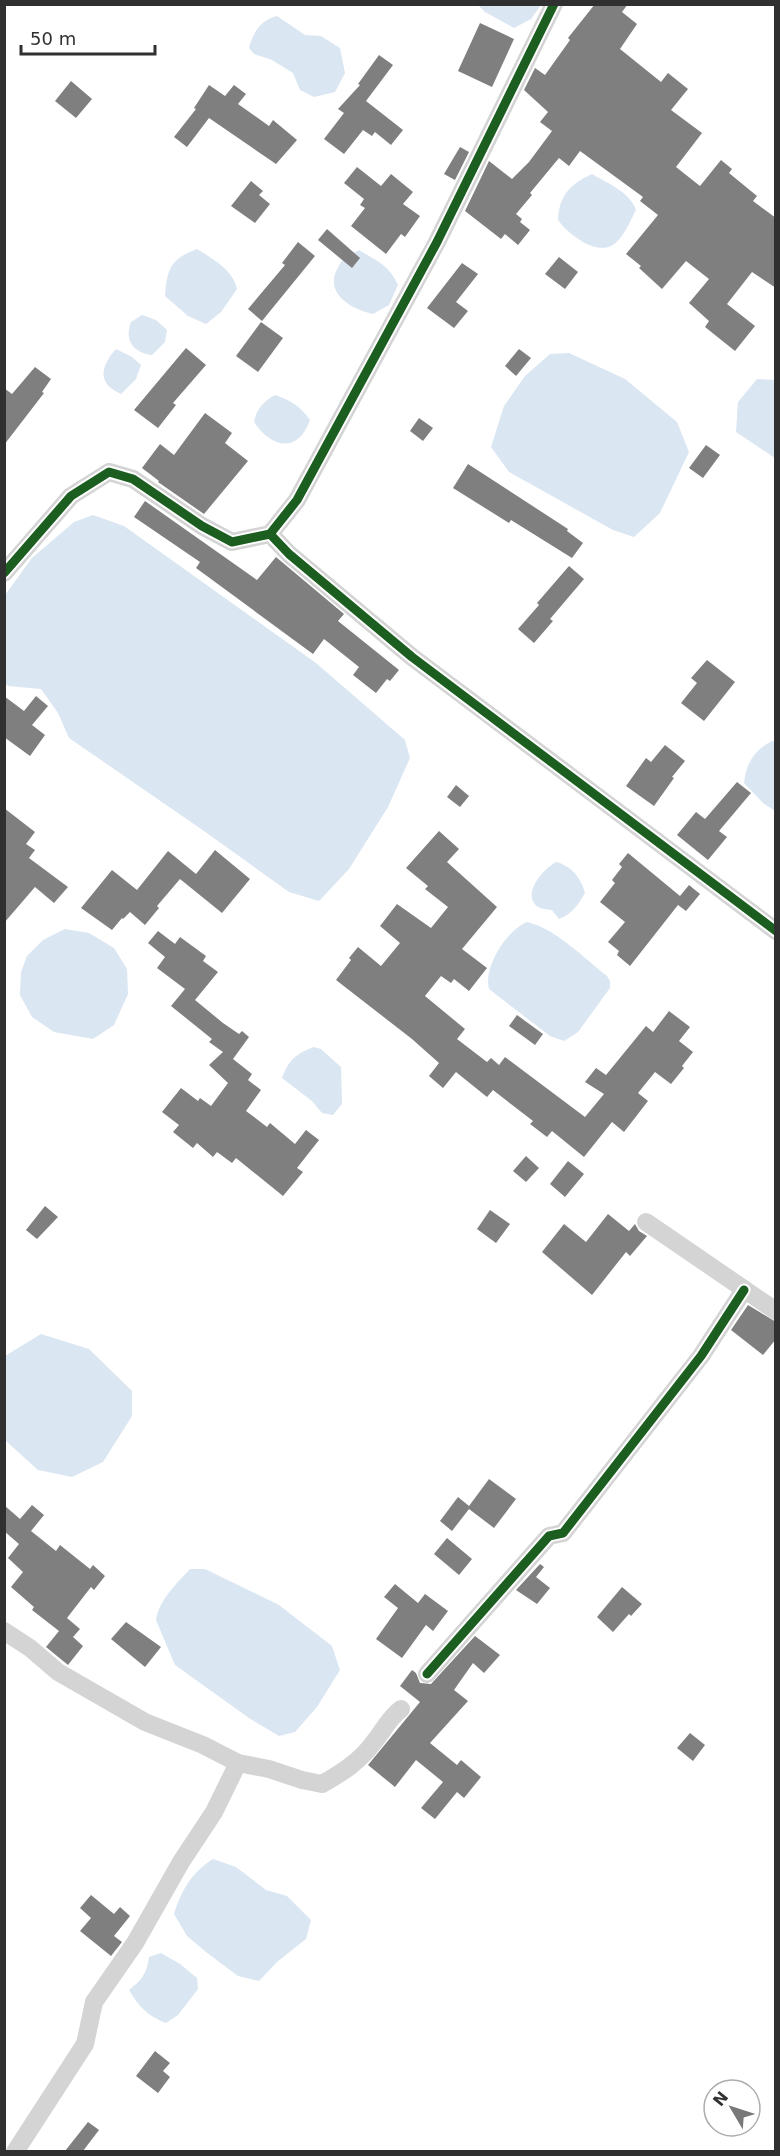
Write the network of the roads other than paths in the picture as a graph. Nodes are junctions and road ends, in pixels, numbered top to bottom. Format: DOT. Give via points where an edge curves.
graph roads {
  1 [pos="554,4"];
  2 [pos="270,534"];
  3 [pos="4,573"];
  4 [pos="776,931"];
  5 [pos="646,1222"];
  6 [pos="744,1290"];
  7 [pos="776,1311"];
  8 [pos="4,1631"];
  9 [pos="428,1674"];
  10 [pos="401,1709"];
  11 [pos="238,1763"];
  12 [pos="15,2151"];
  1 -- 2 [label="street" via="374,360 297,500"];
  2 -- 3 [label="street" via="232,542 133,479 109,472 71,496"];
  2 -- 4 [label="street" via="412,657"];
  5 -- 6 [label="street"];
  6 -- 7 [label="street"];
  6 -- 9 [label="street" via="701,1356 563,1533 549,1536"];
  8 -- 11 [label="street" via="58,1672 145,1722"];
  10 -- 11 [label="street" via="346,1771 322,1784"];
  11 -- 12 [label="street" via="214,1812 135,1943 94,2002 85,2044"];
}
